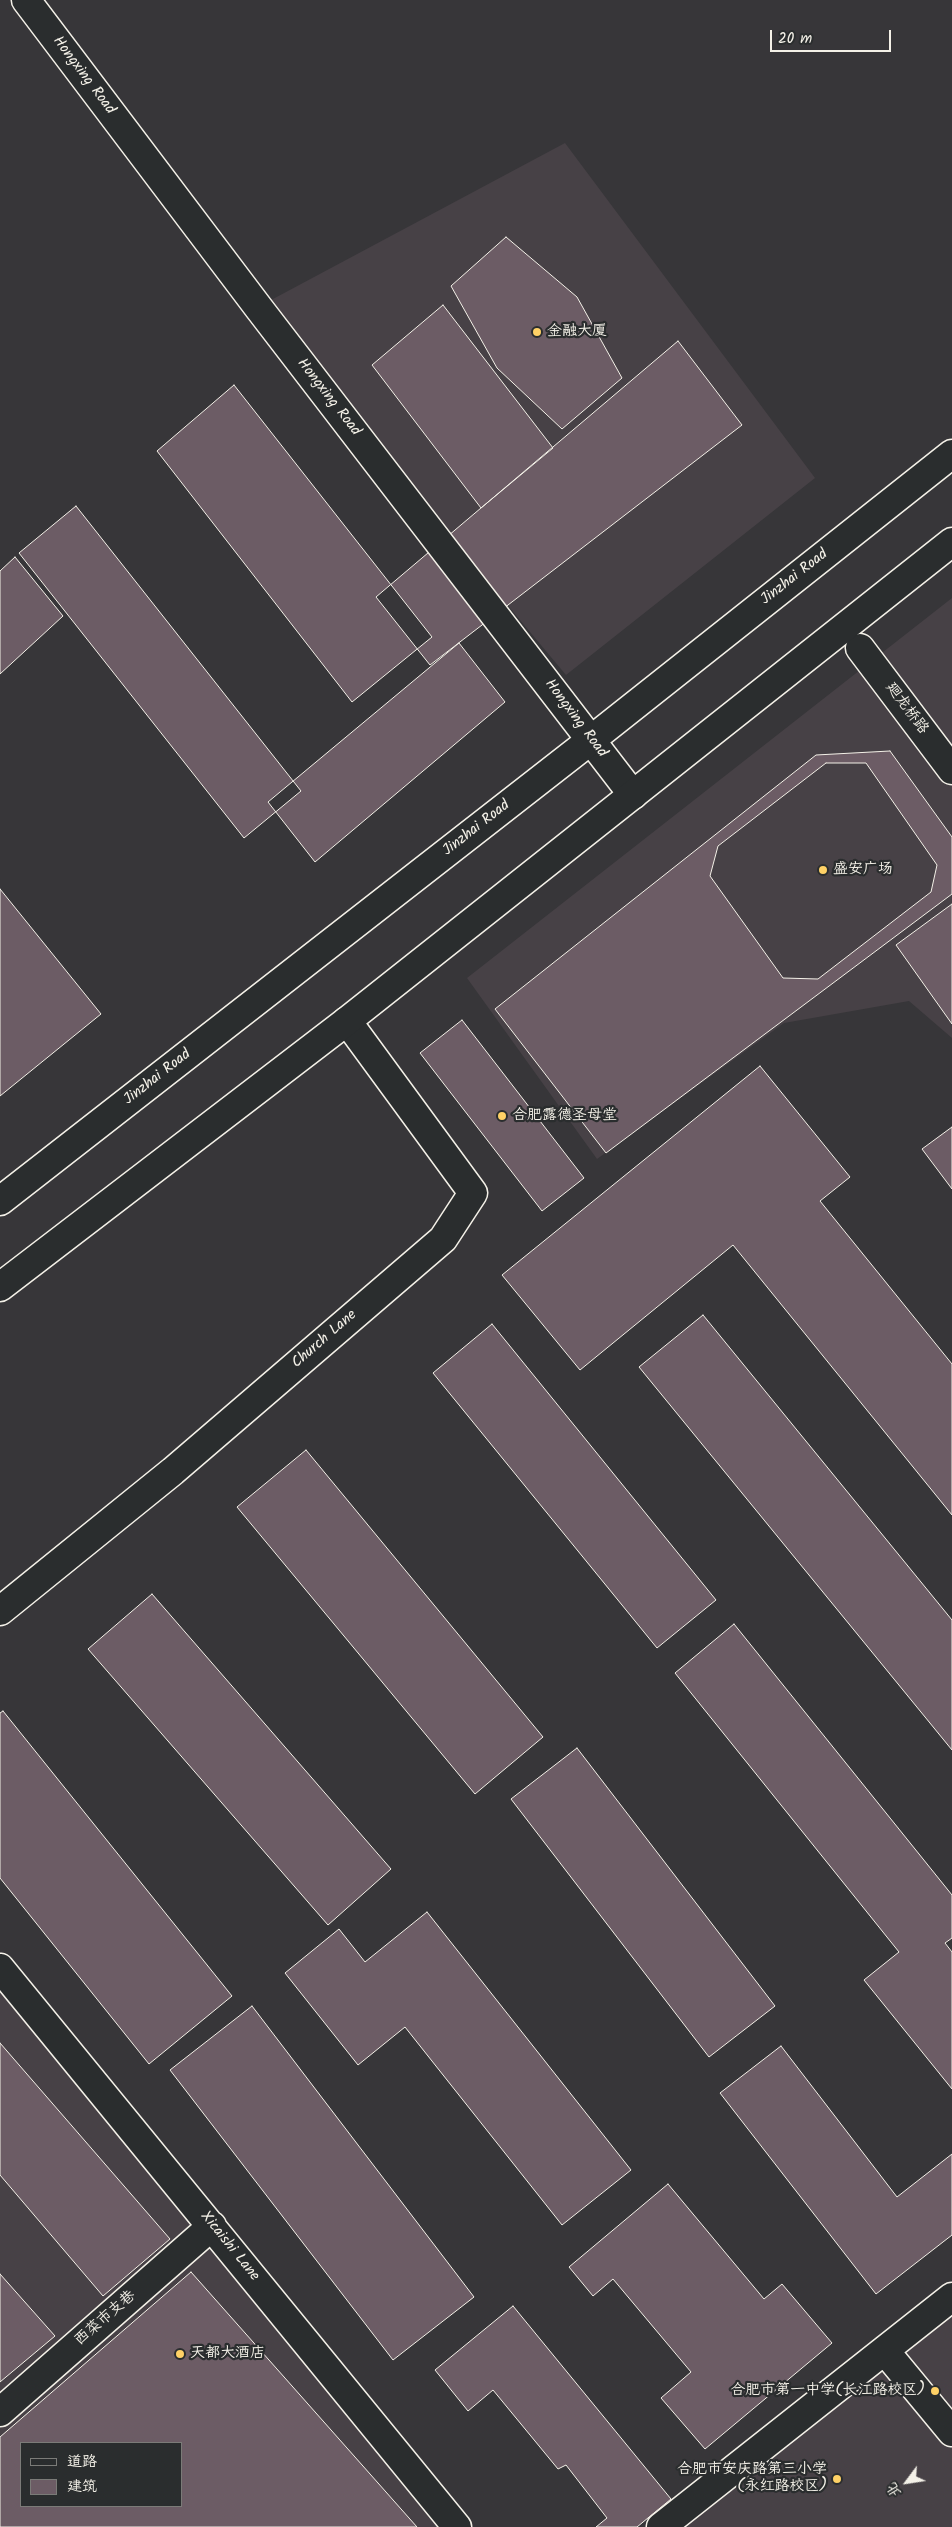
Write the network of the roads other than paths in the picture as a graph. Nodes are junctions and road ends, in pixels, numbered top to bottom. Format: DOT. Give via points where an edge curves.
graph roads {
  1 [pos="26,0"];
  2 [pos="952,454"];
  3 [pos="952,542"];
  4 [pos="860,648"];
  5 [pos="591,740"];
  6 [pos="952,770"];
  7 [pos="633,795"];
  8 [pos="347,1020"];
  9 [pos="0,1201"];
  10 [pos="0,1287"];
  11 [pos="0,1611"];
  12 [pos="5,1983"];
  13 [pos="212,2226"];
  14 [pos="952,2297"];
  15 [pos="884,2351"];
  16 [pos="0,2412"];
  17 [pos="952,2432"];
  18 [pos="457,2527"];
  19 [pos="662,2527"];
  1 -- 5 [label="street, Hongxing Road"];
  2 -- 5 [label="street, Jinzhai Road"];
  3 -- 7 [label="street"];
  4 -- 6 [label="street, 廻龙桥路"];
  5 -- 7 [label="street, Hongxing Road"];
  5 -- 9 [label="street, Jinzhai Road"];
  7 -- 8 [label="street"];
  8 -- 10 [label="street"];
  8 -- 11 [label="street, Church Lane" via="473,1193 443,1239 172,1471"];
  12 -- 13 [label="street, Xicaishi Lane"];
  13 -- 16 [label="street, 西菜市支巷"];
  13 -- 18 [label="street, Xicaishi Lane"];
  14 -- 15 [label="street"];
  15 -- 17 [label="street"];
  15 -- 19 [label="street"];
}
